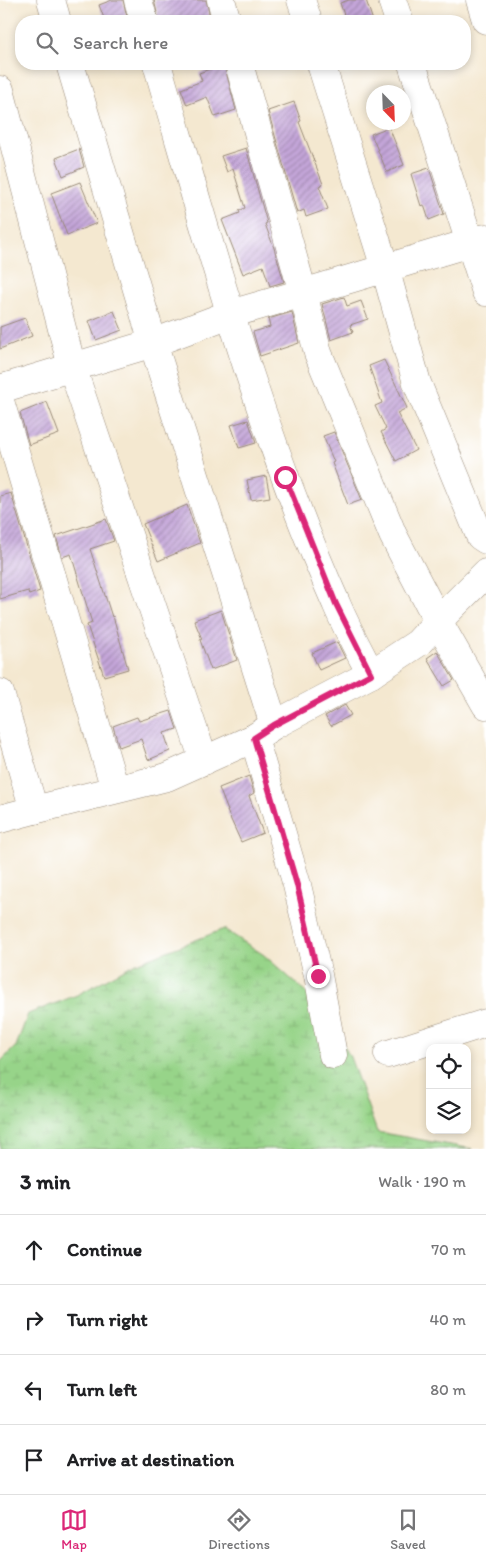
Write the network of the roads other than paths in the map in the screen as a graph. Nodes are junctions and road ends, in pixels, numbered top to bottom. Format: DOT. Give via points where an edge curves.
graph roads {
  1 [pos="51,0"];
  2 [pos="138,0"];
  3 [pos="221,0"];
  4 [pos="302,0"];
  5 [pos="392,0"];
  6 [pos="480,0"];
  7 [pos="55,15"];
  8 [pos="142,15"];
  9 [pos="225,15"];
  10 [pos="306,15"];
  11 [pos="397,15"];
  12 [pos="486,20"];
  13 [pos="72,70"];
  14 [pos="159,70"];
  15 [pos="241,70"];
  16 [pos="323,70"];
  17 [pos="414,70"];
  18 [pos="0,90"];
  19 [pos="478,240"];
  20 [pos="385,268"];
  21 [pos="486,292"];
  22 [pos="303,293"];
  23 [pos="230,314"];
  24 [pos="153,343"];
  25 [pos="72,367"];
  26 [pos="0,389"];
  27 [pos="0,401"];
  28 [pos="486,540"];
  29 [pos="486,574"];
  30 [pos="438,621"];
  31 [pos="371,674"];
  32 [pos="486,705"];
  33 [pos="2,706"];
  34 [pos="264,731"];
  35 [pos="204,761"];
  36 [pos="115,789"];
  37 [pos="34,810"];
  38 [pos="0,819"];
  39 [pos="486,1023"];
  40 [pos="388,1054"];
  41 [pos="333,1055"];
  1 -- 7 [label="street"];
  2 -- 8 [label="street"];
  3 -- 9 [label="street"];
  4 -- 10 [label="street"];
  5 -- 11 [label="street"];
  6 -- 12 [label="street"];
  13 -- 24 [label="street"];
  14 -- 23 [label="street"];
  15 -- 22 [label="street"];
  16 -- 20 [label="street"];
  17 -- 19 [label="street"];
  18 -- 25 [label="street"];
  19 -- 20 [label="street"];
  19 -- 21 [label="street"];
  20 -- 22 [label="street"];
  20 -- 28 [label="street" via="417,383 480,536"];
  22 -- 23 [label="street"];
  22 -- 30 [label="street" via="318,353 335,396 393,535"];
  23 -- 24 [label="street"];
  23 -- 31 [label="street" via="285,477 336,604"];
  24 -- 25 [label="street"];
  24 -- 34 [label="street"];
  25 -- 26 [label="street"];
  25 -- 35 [label="street"];
  27 -- 36 [label="street"];
  29 -- 30 [label="street"];
  30 -- 31 [label="street" via="418,643"];
  30 -- 32 [label="street"];
  31 -- 34 [label="street"];
  33 -- 37 [label="street"];
  34 -- 35 [label="street"];
  34 -- 41 [label="street"];
  35 -- 36 [label="street" via="167,778"];
  36 -- 37 [label="street"];
  37 -- 38 [label="street"];
  39 -- 40 [label="street"];
}
